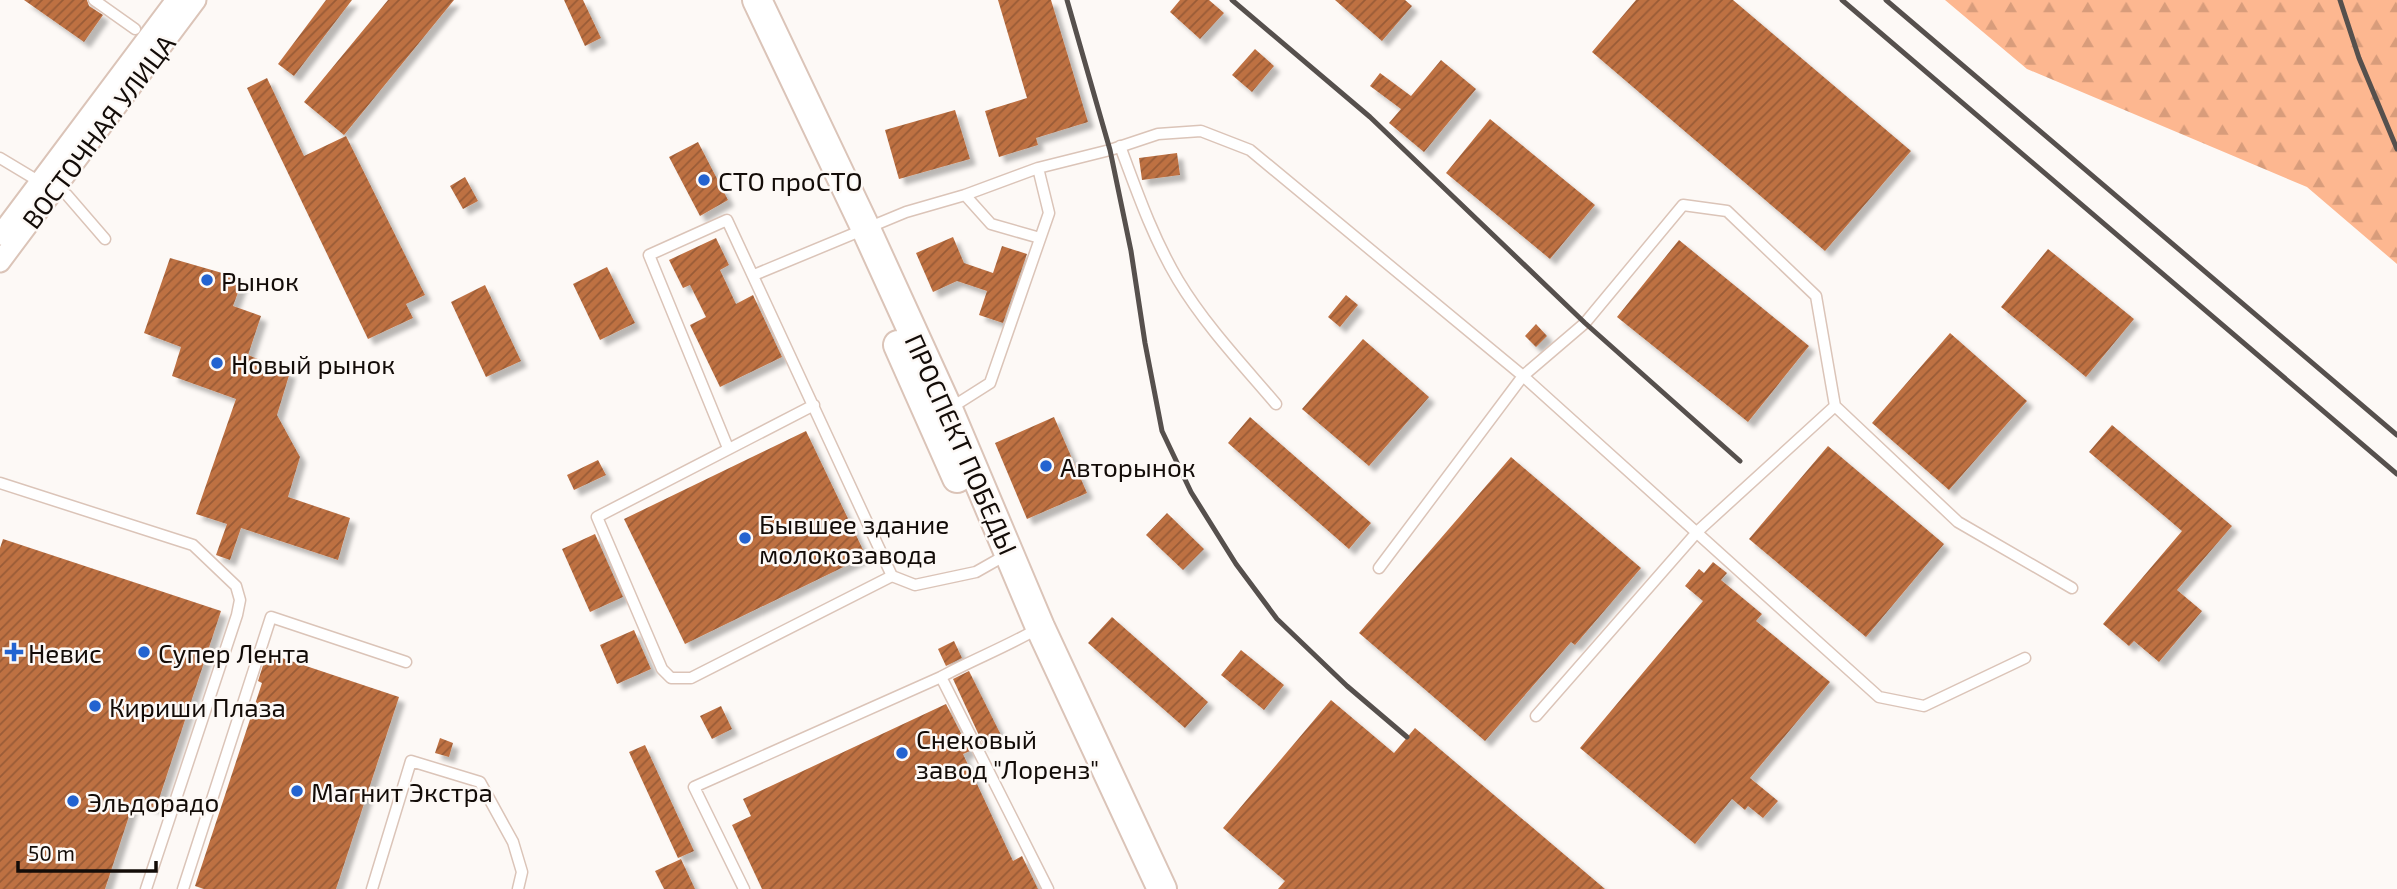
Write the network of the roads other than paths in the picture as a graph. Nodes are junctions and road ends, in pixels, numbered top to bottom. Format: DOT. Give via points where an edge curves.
graph roads {
  1 [pos="94,0"];
  2 [pos="176,0"];
  3 [pos="196,0"];
  4 [pos="737,0"];
  5 [pos="757,0"];
  6 [pos="135,29"];
  7 [pos="1120,146"];
  8 [pos="0,158"];
  9 [pos="1038,168"];
  10 [pos="48,185"];
  11 [pos="965,195"];
  12 [pos="857,231"];
  13 [pos="0,234"];
  14 [pos="1040,238"];
  15 [pos="105,239"];
  16 [pos="0,262"];
  17 [pos="754,275"];
  18 [pos="1523,376"];
  19 [pos="1276,404"];
  20 [pos="814,405"];
  21 [pos="1835,406"];
  22 [pos="948,409"];
  23 [pos="728,448"];
  24 [pos="0,483"];
  25 [pos="1698,531"];
  26 [pos="1002,557"];
  27 [pos="1379,568"];
  28 [pos="892,576"];
  29 [pos="2072,588"];
  30 [pos="1032,632"];
  31 [pos="2025,658"];
  32 [pos="406,662"];
  33 [pos="941,677"];
  34 [pos="1536,716"];
  35 [pos="146,889"];
  36 [pos="183,889"];
  37 [pos="372,889"];
  38 [pos="518,889"];
  39 [pos="744,889"];
  40 [pos="1048,889"];
  41 [pos="1143,889"];
  42 [pos="1162,889"];
  1 -- 6 [label="lane"];
  2 -- 10 [label="street, ВОСТОЧНАЯ УЛИЦА"];
  3 -- 10 [label="street, ВОСТОЧНАЯ УЛИЦА"];
  4 -- 12 [label="main road, ПРОСПЕКТ ПОБЕДЫ"];
  5 -- 12 [label="main road, ПРОСПЕКТ ПОБЕДЫ"];
  7 -- 9 [label="lane"];
  7 -- 18 [label="lane" via="1158,134 1201,131 1250,150"];
  7 -- 19 [label="lane" via="1154,235 1180,282"];
  8 -- 10 [label="lane"];
  9 -- 11 [label="lane"];
  9 -- 14 [label="lane" via="1049,213"];
  10 -- 13 [label="street, ВОСТОЧНАЯ УЛИЦА"];
  10 -- 15 [label="lane" via="67,195"];
  10 -- 16 [label="street, ВОСТОЧНАЯ УЛИЦА"];
  11 -- 12 [label="lane"];
  11 -- 14 [label="lane" via="991,224"];
  12 -- 17 [label="lane"];
  12 -- 22 [label="main road, ПРОСПЕКТ ПОБЕДЫ"];
  12 -- 26 [label="main road, ПРОСПЕКТ ПОБЕДЫ"];
  14 -- 22 [label="lane" via="989,383"];
  17 -- 20 [label="lane"];
  17 -- 23 [label="lane" via="727,220 649,255"];
  18 -- 21 [label="lane" via="1585,323 1683,205 1727,211 1816,296"];
  18 -- 25 [label="lane"];
  18 -- 27 [label="lane"];
  20 -- 23 [label="lane"];
  20 -- 28 [label="lane"];
  21 -- 25 [label="lane"];
  21 -- 29 [label="lane" via="1958,522"];
  22 -- 26 [label="main road, ПРОСПЕКТ ПОБЕДЫ"];
  23 -- 28 [label="lane" via="597,517 662,668 671,678 691,678"];
  24 -- 35 [label="lane" via="193,545 236,586 240,600 237,615"];
  25 -- 31 [label="lane" via="1879,697 1924,706"];
  25 -- 34 [label="lane"];
  26 -- 28 [label="lane" via="976,572 915,585"];
  26 -- 30 [label="main road, ПРОСПЕКТ ПОБЕДЫ"];
  30 -- 33 [label="lane"];
  30 -- 41 [label="main road, ПРОСПЕКТ ПОБЕДЫ"];
  30 -- 42 [label="main road, ПРОСПЕКТ ПОБЕДЫ"];
  32 -- 36 [label="lane" via="271,617"];
  33 -- 39 [label="lane" via="694,788"];
  33 -- 40 [label="lane"];
  37 -- 38 [label="lane" via="411,761 480,782 513,842 522,872"];
}
